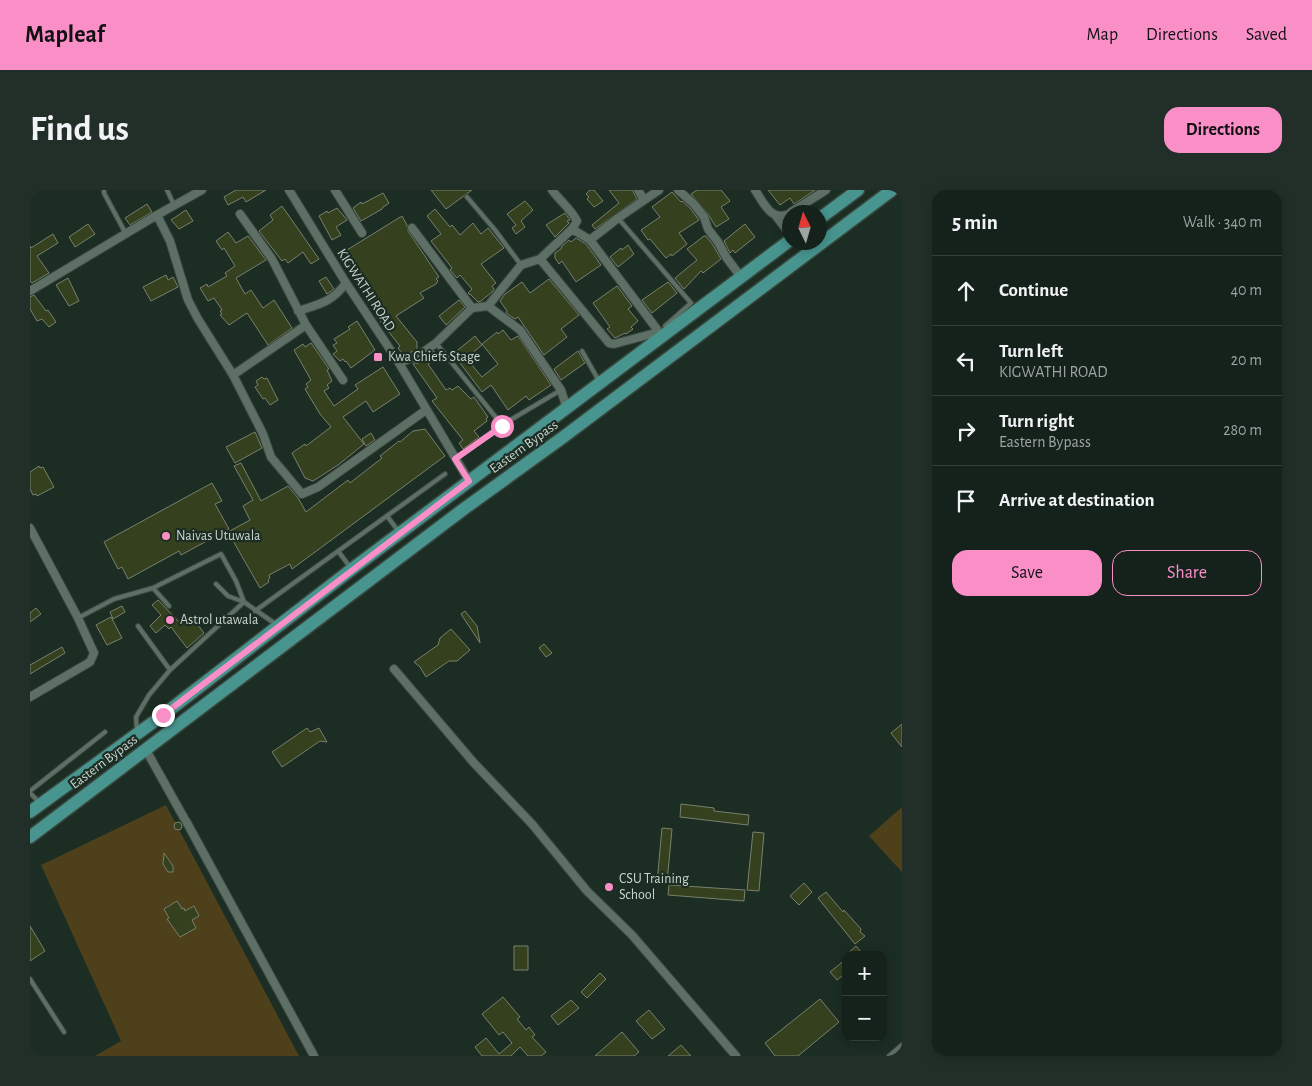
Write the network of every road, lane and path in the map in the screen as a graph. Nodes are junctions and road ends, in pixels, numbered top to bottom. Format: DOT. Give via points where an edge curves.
graph roads {
  1 [pos="104,190"];
  2 [pos="167,190"];
  3 [pos="202,190"];
  4 [pos="289,190"];
  5 [pos="335,190"];
  6 [pos="552,190"];
  7 [pos="638,190"];
  8 [pos="659,190"];
  9 [pos="678,190"];
  10 [pos="755,190"];
  11 [pos="826,190"];
  12 [pos="858,190"];
  13 [pos="892,190"];
  14 [pos="467,197"];
  15 [pos="644,200"];
  16 [pos="174,205"];
  17 [pos="803,205"];
  18 [pos="240,214"];
  19 [pos="827,214"];
  20 [pos="157,215"];
  21 [pos="776,216"];
  22 [pos="782,217"];
  23 [pos="618,218"];
  24 [pos="782,223"];
  25 [pos="412,228"];
  26 [pos="572,228"];
  27 [pos="362,233"];
  28 [pos="126,234"];
  29 [pos="590,240"];
  30 [pos="782,247"];
  31 [pos="540,259"];
  32 [pos="521,266"];
  33 [pos="742,278"];
  34 [pos="346,283"];
  35 [pos="30,291"];
  36 [pos="488,306"];
  37 [pos="472,308"];
  38 [pos="298,311"];
  39 [pos="306,326"];
  40 [pos="657,337"];
  41 [pos="436,343"];
  42 [pos="582,351"];
  43 [pos="399,363"];
  44 [pos="233,376"];
  45 [pos="343,380"];
  46 [pos="600,383"];
  47 [pos="561,390"];
  48 [pos="567,409"];
  49 [pos="426,410"];
  50 [pos="502,426"];
  51 [pos="455,459"];
  52 [pos="445,474"];
  53 [pos="469,481"];
  54 [pos="387,516"];
  55 [pos="30,528"];
  56 [pos="400,533"];
  57 [pos="338,551"];
  58 [pos="352,569"];
  59 [pos="216,584"];
  60 [pos="153,588"];
  61 [pos="244,602"];
  62 [pos="169,606"];
  63 [pos="255,611"];
  64 [pos="78,618"];
  65 [pos="138,626"];
  66 [pos="278,626"];
  67 [pos="394,669"];
  68 [pos="170,670"];
  69 [pos="30,697"];
  70 [pos="105,732"];
  71 [pos="137,733"];
  72 [pos="146,750"];
  73 [pos="30,792"];
  74 [pos="41,804"];
  75 [pos="30,812"];
  76 [pos="30,837"];
  77 [pos="30,979"];
  78 [pos="64,1032"];
  79 [pos="902,1045"];
  80 [pos="314,1056"];
  81 [pos="736,1056"];
  82 [pos="889,1056"];
  1 -- 28 [label="lane"];
  2 -- 16 [label="lane"];
  3 -- 16 [label="street"];
  4 -- 34 [label="street, KIGWATHI ROAD"];
  5 -- 27 [label="street"];
  6 -- 26 [label="street" via="572,211 577,221"];
  7 -- 15 [label="street"];
  8 -- 15 [label="street"];
  9 -- 33 [label="street" via="704,216 708,229"];
  10 -- 21 [label="street"];
  11 -- 17 [label="street"];
  12 -- 19 [label="main road"];
  13 -- 72 [label="main road, Eastern Bypass"];
  14 -- 32 [label="lane"];
  15 -- 23 [label="street"];
  16 -- 20 [label="street"];
  18 -- 38 [label="street" via="272,259"];
  20 -- 28 [label="street"];
  20 -- 44 [label="street" via="177,259 188,300"];
  21 -- 22 [label="street"];
  21 -- 24 [label="street"];
  23 -- 29 [label="street"];
  23 -- 40 [label="lane" via="691,303"];
  25 -- 37 [label="street"];
  26 -- 29 [label="street"];
  26 -- 31 [label="street"];
  28 -- 35 [label="street"];
  29 -- 40 [label="street"];
  30 -- 33 [label="main road, Eastern Bypass"];
  31 -- 32 [label="street"];
  31 -- 40 [label="street" via="609,343"];
  32 -- 36 [label="street"];
  33 -- 40 [label="main road, Eastern Bypass"];
  34 -- 38 [label="street" via="326,302"];
  34 -- 43 [label="street, KIGWATHI ROAD"];
  36 -- 37 [label="street"];
  36 -- 47 [label="street" via="520,330"];
  37 -- 41 [label="street"];
  38 -- 39 [label="street"];
  39 -- 44 [label="street"];
  39 -- 45 [label="street"];
  40 -- 46 [label="main road, Eastern Bypass"];
  41 -- 43 [label="street"];
  41 -- 50 [label="lane"];
  42 -- 46 [label="lane"];
  43 -- 49 [label="street, KIGWATHI ROAD"];
  44 -- 49 [label="street" via="271,456 302,494 318,487"];
  46 -- 48 [label="main road, Eastern Bypass"];
  47 -- 48 [label="street"];
  47 -- 50 [label="lane"];
  48 -- 53 [label="main road, Eastern Bypass"];
  49 -- 51 [label="street, KIGWATHI ROAD"];
  50 -- 51 [label="lane"];
  51 -- 53 [label="street, KIGWATHI ROAD"];
  52 -- 54 [label="lane"];
  53 -- 56 [label="main road, Eastern Bypass"];
  54 -- 56 [label="lane"];
  54 -- 57 [label="lane"];
  55 -- 64 [label="street"];
  56 -- 58 [label="main road, Eastern Bypass"];
  57 -- 58 [label="lane"];
  57 -- 63 [label="lane"];
  58 -- 66 [label="main road, Eastern Bypass"];
  59 -- 61 [label="lane" via="228,596"];
  60 -- 61 [label="lane" via="221,554"];
  60 -- 62 [label="lane"];
  60 -- 64 [label="lane" via="114,598"];
  61 -- 63 [label="lane"];
  61 -- 68 [label="lane"];
  63 -- 66 [label="lane"];
  64 -- 69 [label="street" via="94,653 93,658"];
  65 -- 68 [label="lane"];
  66 -- 71 [label="main road, Eastern Bypass"];
  67 -- 81 [label="street"];
  68 -- 71 [label="lane" via="136,717"];
  70 -- 73 [label="lane"];
  71 -- 74 [label="main road, Eastern Bypass"];
  72 -- 76 [label="main road, Eastern Bypass"];
  72 -- 80 [label="street"];
  73 -- 74 [label="lane"];
  74 -- 75 [label="main road, Eastern Bypass"];
  77 -- 78 [label="lane"];
  79 -- 82 [label="lane"];
}
